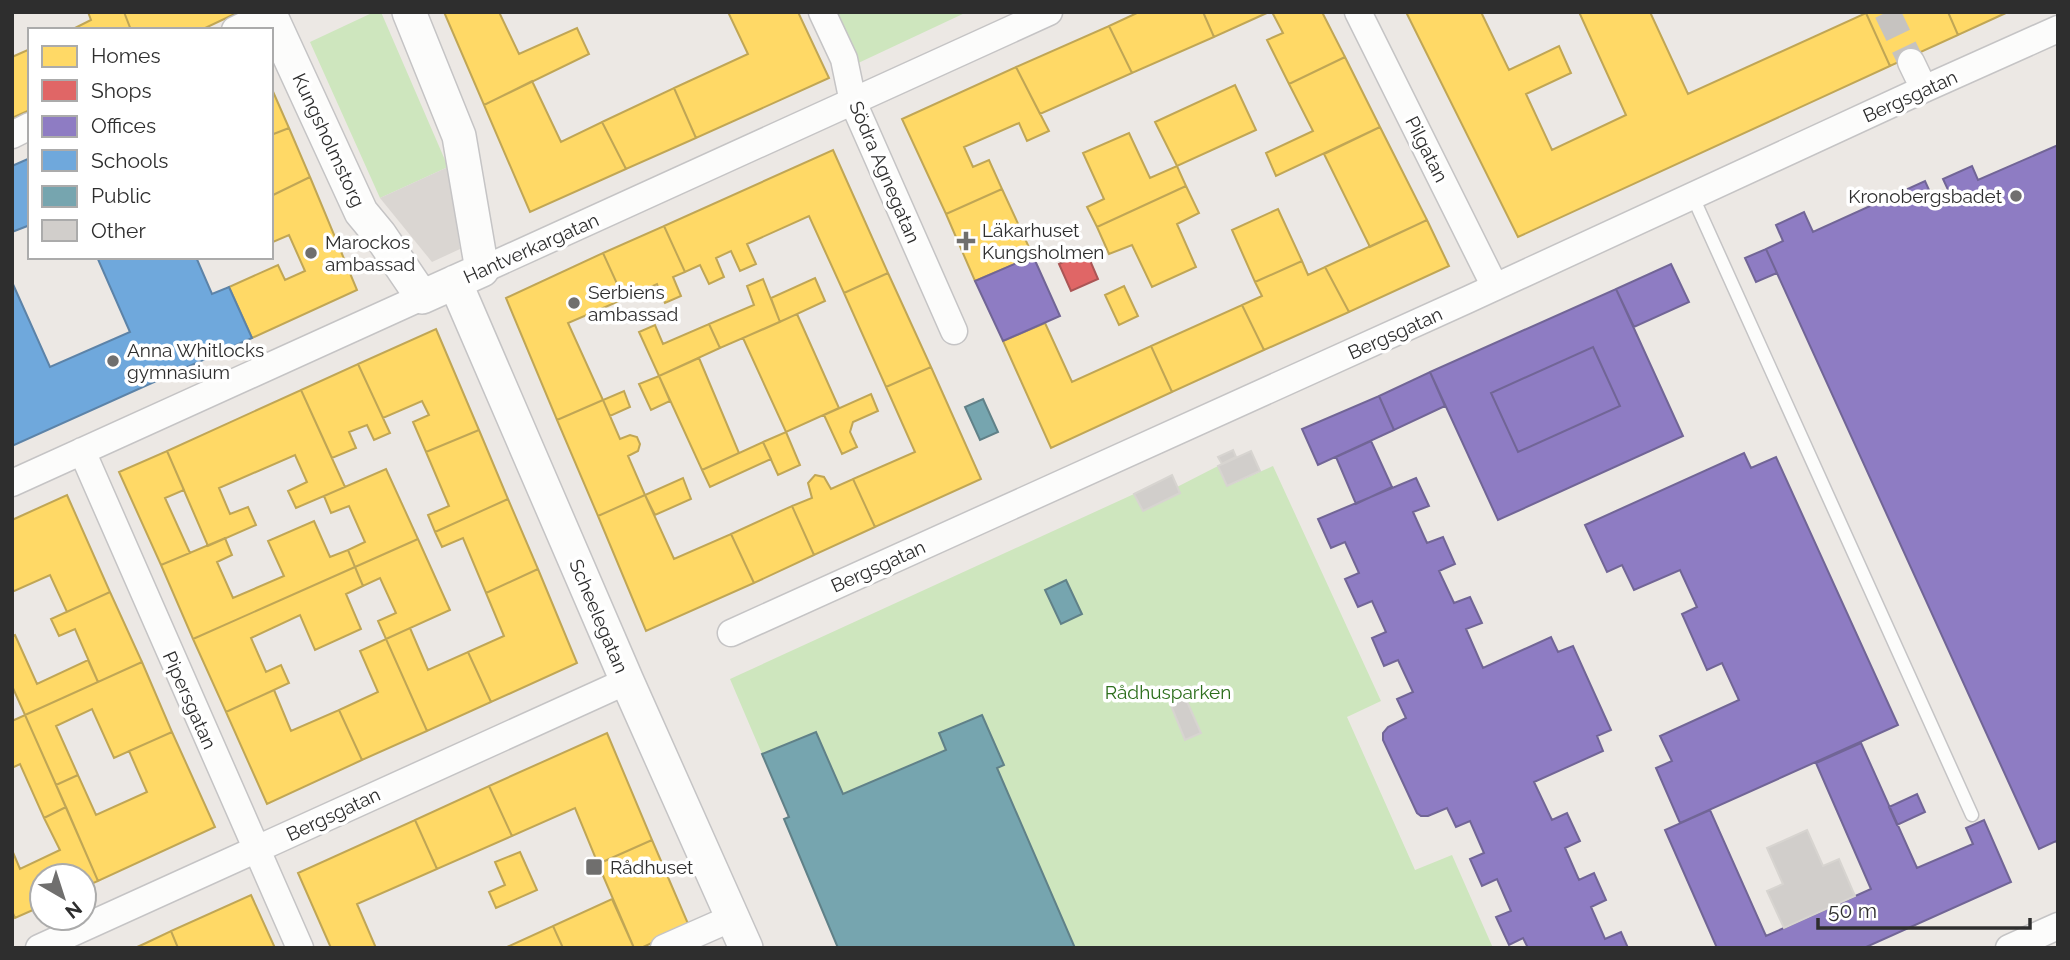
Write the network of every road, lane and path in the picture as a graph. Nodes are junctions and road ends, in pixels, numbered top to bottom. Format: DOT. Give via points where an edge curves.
graph roads {
  1 [pos="410,12"];
  2 [pos="822,12"];
  3 [pos="1049,12"];
  4 [pos="1358,12"];
  5 [pos="270,13"];
  6 [pos="239,28"];
  7 [pos="2058,29"];
  8 [pos="1911,62"];
  9 [pos="1924,89"];
  10 [pos="853,102"];
  11 [pos="28,128"];
  12 [pos="12,135"];
  13 [pos="1692,195"];
  14 [pos="469,276"];
  15 [pos="1495,287"];
  16 [pos="422,297"];
  17 [pos="954,331"];
  18 [pos="82,452"];
  19 [pos="12,483"];
  20 [pos="731,633"];
  21 [pos="627,681"];
  22 [pos="1972,815"];
  23 [pos="256,850"];
  24 [pos="733,918"];
  25 [pos="2058,926"];
  26 [pos="39,948"];
  27 [pos="300,948"];
  28 [pos="664,948"];
  29 [pos="746,948"];
  30 [pos="2009,948"];
  1 -- 14 [label="street" via="459,136"];
  2 -- 10 [label="street, Södra Agnegatan" via="844,59"];
  3 -- 10 [label="street, Hantverkargatan"];
  4 -- 15 [label="street, Pilgatan"];
  5 -- 6 [label="street"];
  5 -- 16 [label="street, Kungsholmstorg" via="361,212"];
  7 -- 9 [label="street, Bergsgatan"];
  8 -- 9 [label="street"];
  9 -- 13 [label="street, Bergsgatan"];
  10 -- 14 [label="street, Hantverkargatan"];
  10 -- 17 [label="street, Södra Agnegatan"];
  11 -- 12 [label="street"];
  13 -- 15 [label="street, Bergsgatan"];
  13 -- 22 [label="lane"];
  14 -- 16 [label="street, Hantverkargatan"];
  14 -- 21 [label="street, Scheelegatan"];
  15 -- 20 [label="street, Bergsgatan"];
  16 -- 18 [label="street, Hantverkargatan"];
  18 -- 19 [label="street, Hantverkargatan"];
  18 -- 23 [label="street, Pipersgatan"];
  21 -- 23 [label="street, Bergsgatan"];
  21 -- 24 [label="street, Scheelegatan"];
  23 -- 26 [label="street, Bergsgatan"];
  23 -- 27 [label="street, Pipersgatan"];
  24 -- 28 [label="street"];
  24 -- 29 [label="street, Scheelegatan"];
  25 -- 30 [label="street"];
}
